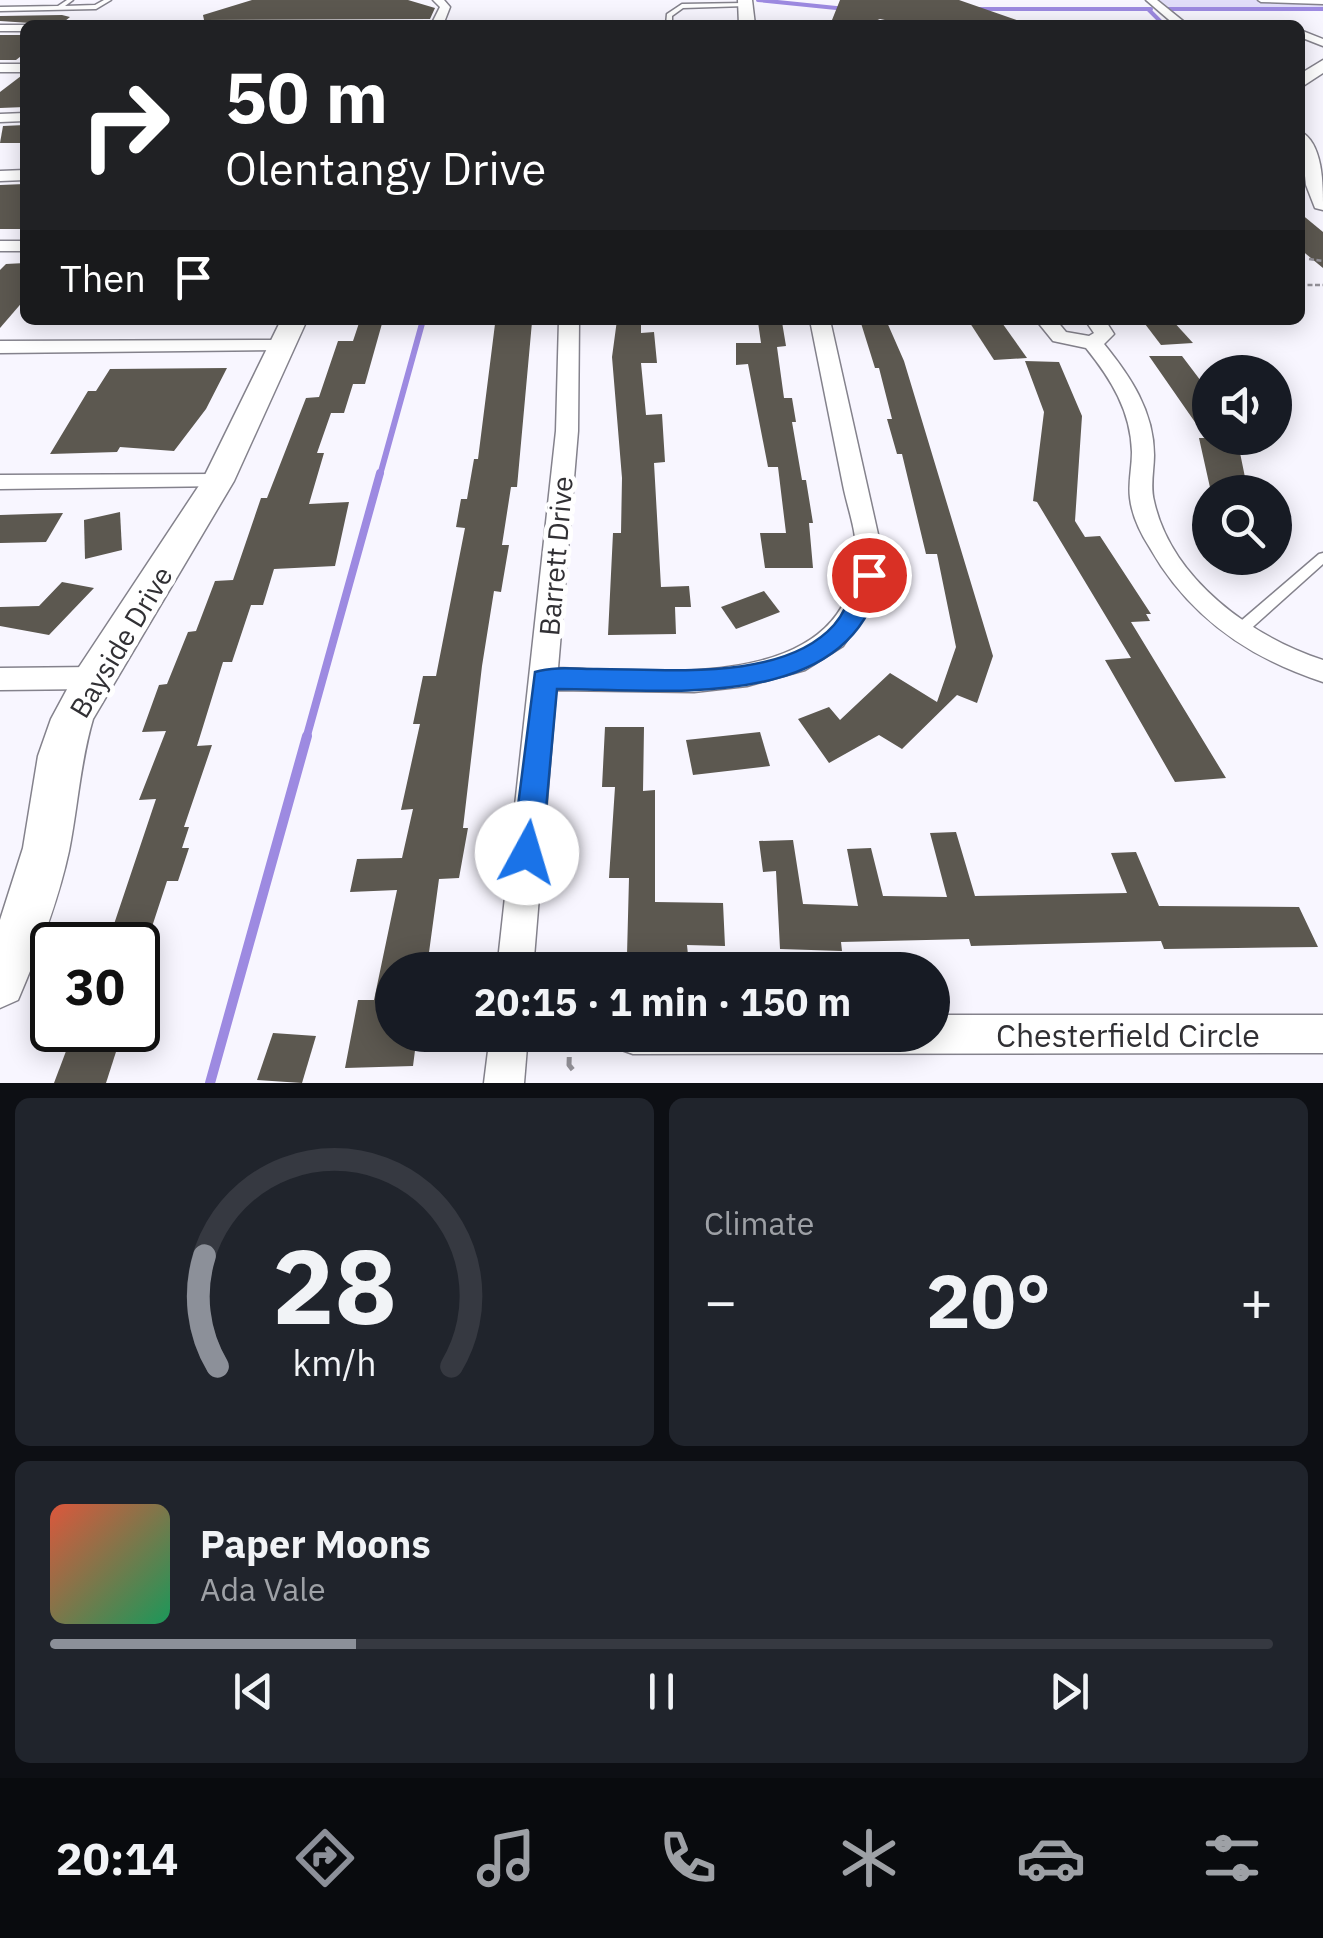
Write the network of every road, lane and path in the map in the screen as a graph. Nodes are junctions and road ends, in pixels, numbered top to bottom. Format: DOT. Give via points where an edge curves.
graph roads {
  1 [pos="70,0"];
  2 [pos="108,0"];
  3 [pos="438,0"];
  4 [pos="1261,0"];
  5 [pos="744,2"];
  6 [pos="1154,2"];
  7 [pos="1323,2"];
  8 [pos="58,8"];
  9 [pos="0,9"];
  10 [pos="440,20"];
  11 [pos="670,20"];
  12 [pos="1176,20"];
  13 [pos="1305,142"];
  14 [pos="1323,203"];
  15 [pos="1309,259"];
  16 [pos="1323,260"];
  17 [pos="569,325"];
  18 [pos="821,325"];
  19 [pos="1050,325"];
  20 [pos="1094,332"];
  21 [pos="288,333"];
  22 [pos="0,347"];
  23 [pos="218,481"];
  24 [pos="0,482"];
  25 [pos="1323,558"];
  26 [pos="1240,630"];
  27 [pos="1323,670"];
  28 [pos="0,678"];
  29 [pos="93,678"];
  30 [pos="544,679"];
  31 [pos="517,952"];
  32 [pos="0,982"];
  33 [pos="1323,1034"];
  34 [pos="950,1035"];
  35 [pos="507,1052"];
  36 [pos="569,1052"];
  37 [pos="577,1074"];
  38 [pos="504,1083"];
  1 -- 8 [label="lane"];
  2 -- 8 [label="lane" via="96,7"];
  3 -- 10 [label="street" via="446,7"];
  4 -- 7 [label="lane"];
  5 -- 11 [label="lane" via="682,6"];
  6 -- 12 [label="street"];
  8 -- 9 [label="lane"];
  13 -- 14 [label="street" via="1316,156"];
  15 -- 16 [label="path"];
  17 -- 30 [label="street, Barrett Drive" via="567,431"];
  18 -- 30 [label="street" via="869,552 857,614 810,658 750,676"];
  19 -- 20 [label="street" via="1060,337"];
  20 -- 26 [label="street" via="1138,410 1142,503 1166,555 1205,606"];
  21 -- 22 [label="street"];
  21 -- 23 [label="street, Bayside Drive"];
  23 -- 24 [label="street"];
  23 -- 29 [label="street, Bayside Drive"];
  25 -- 26 [label="lane"];
  26 -- 27 [label="street"];
  28 -- 29 [label="street"];
  29 -- 32 [label="street, Bayside Drive" via="60,756 46,848"];
  30 -- 31 [label="street, Barrett Drive"];
  33 -- 34 [label="street, Chesterfield Circle"];
  35 -- 38 [label="street"];
  36 -- 37 [label="path" via="568,1065"];
}
